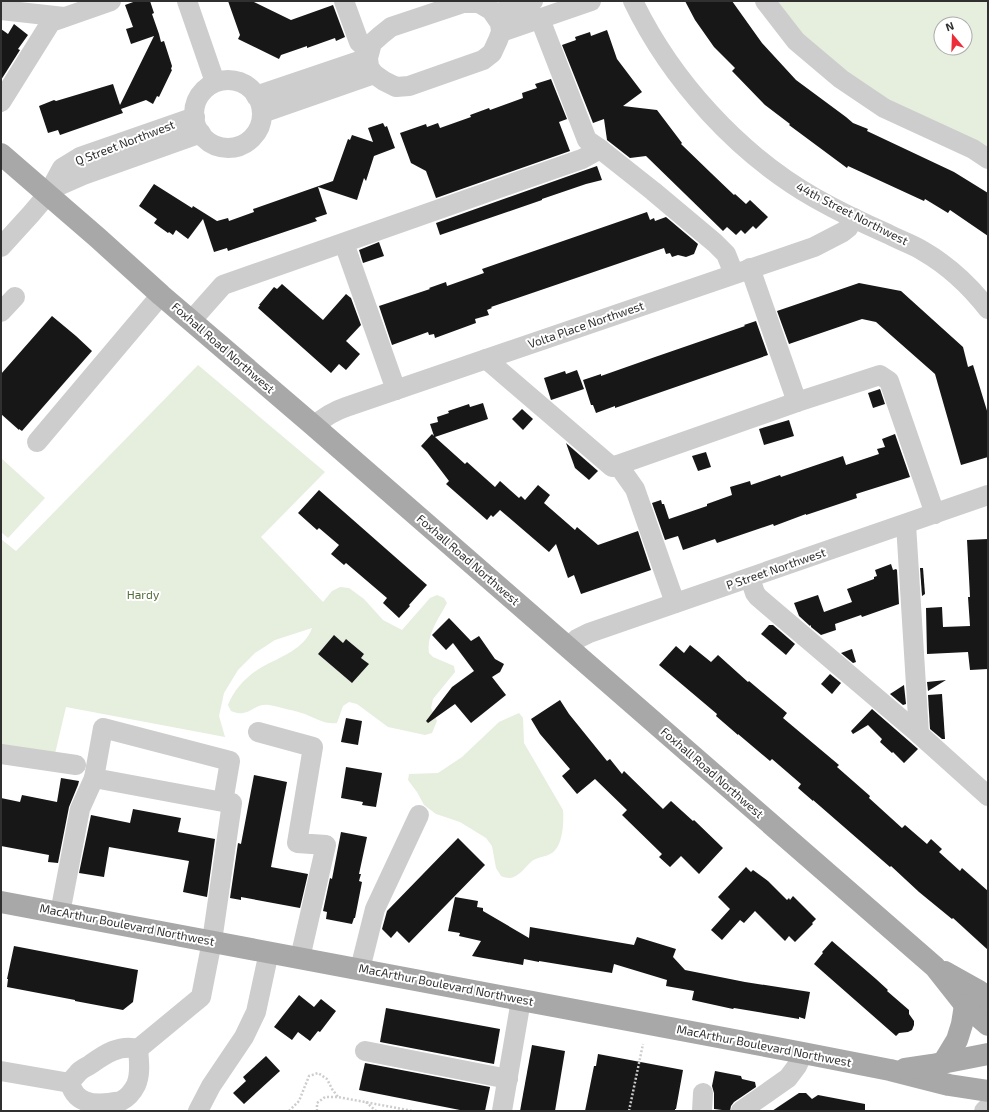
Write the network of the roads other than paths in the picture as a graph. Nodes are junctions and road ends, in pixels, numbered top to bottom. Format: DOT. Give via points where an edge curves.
graph roads {
  1 [pos="111,1"];
  2 [pos="187,1"];
  3 [pos="344,1"];
  4 [pos="533,1"];
  5 [pos="592,1"];
  6 [pos="633,1"];
  7 [pos="765,1"];
  8 [pos="1,10"];
  9 [pos="495,14"];
  10 [pos="64,18"];
  11 [pos="540,19"];
  12 [pos="370,61"];
  13 [pos="215,82"];
  14 [pos="1,102"];
  15 [pos="259,104"];
  16 [pos="198,125"];
  17 [pos="600,149"];
  18 [pos="1,154"];
  19 [pos="988,159"];
  20 [pos="48,194"];
  21 [pos="854,218"];
  22 [pos="344,243"];
  23 [pos="1,247"];
  24 [pos="742,271"];
  25 [pos="161,295"];
  26 [pos="15,297"];
  27 [pos="988,309"];
  28 [pos="1,312"];
  29 [pos="191,321"];
  30 [pos="486,359"];
  31 [pos="396,390"];
  32 [pos="797,402"];
  33 [pos="314,426"];
  34 [pos="37,442"];
  35 [pos="618,464"];
  36 [pos="988,496"];
  37 [pos="935,514"];
  38 [pos="906,524"];
  39 [pos="750,578"];
  40 [pos="675,603"];
  41 [pos="567,647"];
  42 [pos="258,732"];
  43 [pos="919,734"];
  44 [pos="1,754"];
  45 [pos="76,765"];
  46 [pos="94,778"];
  47 [pos="988,796"];
  48 [pos="223,802"];
  49 [pos="419,815"];
  50 [pos="1,902"];
  51 [pos="60,912"];
  52 [pos="212,941"];
  53 [pos="269,952"];
  54 [pos="300,958"];
  55 [pos="935,966"];
  56 [pos="360,969"];
  57 [pos="988,999"];
  58 [pos="521,1000"];
  59 [pos="965,1005"];
  60 [pos="988,1025"];
  61 [pos="138,1049"];
  62 [pos="365,1051"];
  63 [pos="803,1053"];
  64 [pos="988,1054"];
  65 [pos="943,1063"];
  66 [pos="890,1070"];
  67 [pos="1,1071"];
  68 [pos="508,1079"];
  69 [pos="70,1083"];
  70 [pos="988,1091"];
  71 [pos="988,1107"];
  72 [pos="198,1111"];
  73 [pos="502,1111"];
  74 [pos="741,1111"];
  75 [pos="984,1111"];
  1 -- 10 [label="street"];
  2 -- 13 [label="street"];
  3 -- 12 [label="street" via="358,42"];
  4 -- 9 [label="street"];
  5 -- 11 [label="street"];
  6 -- 21 [label="street, 44th Street Northwest" via="669,63 698,100 730,134 790,182 816,199"];
  7 -- 19 [label="street" via="796,40 841,79 884,108 973,149"];
  8 -- 10 [label="street"];
  9 -- 11 [label="street"];
  9 -- 12 [label="street" via="478,3 463,3 391,27 372,43"];
  9 -- 12 [label="street" via="492,53 482,60 409,86 396,87 384,81"];
  10 -- 14 [label="street" via="51,22"];
  11 -- 17 [label="street" via="587,140"];
  12 -- 15 [label="street"];
  13 -- 15 [label="street" via="235,80 248,86"];
  13 -- 16 [label="street" via="200,93 193,110"];
  15 -- 16 [label="street" via="261,123 253,138 239,147 222,148 207,142"];
  16 -- 20 [label="street, Q Street Northwest" via="58,186"];
  17 -- 22 [label="street" via="582,159"];
  17 -- 24 [label="street" via="714,242"];
  18 -- 20 [label="main road, Foxhall Road Northwest"];
  20 -- 23 [label="street, Q Street Northwest"];
  20 -- 25 [label="main road, Foxhall Road Northwest"];
  21 -- 24 [label="street, Volta Place Northwest" via="843,232 814,247"];
  21 -- 27 [label="street, 44th Street Northwest" via="938,260 966,284"];
  22 -- 29 [label="street" via="224,285"];
  22 -- 31 [label="street"];
  24 -- 30 [label="street, Volta Place Northwest"];
  24 -- 32 [label="street"];
  25 -- 29 [label="main road, Foxhall Road Northwest"];
  25 -- 34 [label="street"];
  26 -- 28 [label="street"];
  29 -- 33 [label="main road, Foxhall Road Northwest"];
  30 -- 31 [label="street, Volta Place Northwest"];
  30 -- 35 [label="street" via="612,467"];
  31 -- 33 [label="street, Volta Place Northwest" via="338,410"];
  32 -- 35 [label="street"];
  32 -- 37 [label="street" via="880,375 890,381"];
  33 -- 41 [label="main road, Foxhall Road Northwest"];
  35 -- 40 [label="street" via="634,489"];
  36 -- 37 [label="street, P Street Northwest"];
  37 -- 38 [label="street, P Street Northwest"];
  38 -- 39 [label="street, P Street Northwest"];
  38 -- 43 [label="street"];
  39 -- 40 [label="street, P Street Northwest"];
  39 -- 43 [label="street" via="758,597"];
  40 -- 41 [label="street, P Street Northwest" via="589,633"];
  41 -- 55 [label="main road, Foxhall Road Northwest"];
  42 -- 54 [label="street" via="313,747 297,843 326,845"];
  43 -- 47 [label="street"];
  44 -- 45 [label="street"];
  46 -- 48 [label="street"];
  46 -- 48 [label="street" via="103,728 230,761"];
  46 -- 51 [label="street" via="80,809"];
  48 -- 52 [label="street" via="232,803"];
  49 -- 56 [label="street" via="374,909"];
  50 -- 51 [label="main road, MacArthur Boulevard Northwest"];
  51 -- 52 [label="main road, MacArthur Boulevard Northwest"];
  52 -- 53 [label="main road, MacArthur Boulevard Northwest"];
  52 -- 61 [label="street" via="201,997"];
  53 -- 54 [label="main road, MacArthur Boulevard Northwest"];
  53 -- 72 [label="street" via="256,1012 244,1037 211,1086"];
  54 -- 56 [label="main road, MacArthur Boulevard Northwest"];
  55 -- 57 [label="main road, Foxhall Road Northwest" via="979,991"];
  55 -- 59 [label="main road, Foxhall Road Northwest"];
  56 -- 58 [label="main road, MacArthur Boulevard Northwest"];
  58 -- 63 [label="main road, MacArthur Boulevard Northwest"];
  58 -- 68 [label="street"];
  59 -- 60 [label="main road, Foxhall Road Northwest"];
  59 -- 65 [label="main road" via="957,1040"];
  61 -- 69 [label="street" via="130,1047 110,1052 78,1072"];
  61 -- 69 [label="street" via="137,1081 130,1094 121,1101 86,1103 71,1089"];
  62 -- 68 [label="street"];
  63 -- 66 [label="main road, MacArthur Boulevard Northwest"];
  63 -- 74 [label="street" via="788,1078"];
  64 -- 65 [label="main road, MacArthur Boulevard Northwest"];
  65 -- 66 [label="main road, MacArthur Boulevard Northwest"];
  66 -- 70 [label="main road, MacArthur Boulevard Northwest" via="949,1085"];
  67 -- 69 [label="street"];
  68 -- 73 [label="street"];
  71 -- 75 [label="street"];
}
